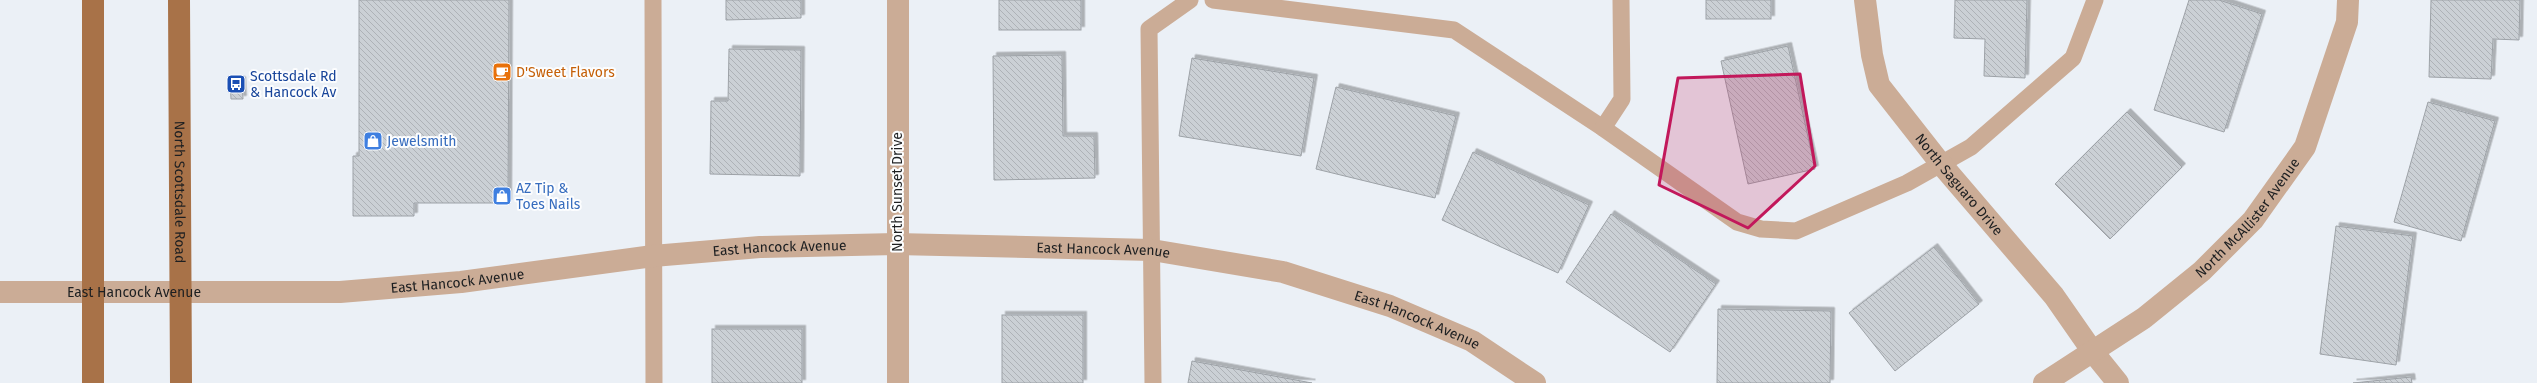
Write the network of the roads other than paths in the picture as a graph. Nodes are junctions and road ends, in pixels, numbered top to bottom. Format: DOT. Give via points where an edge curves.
graph roads {
  1 [pos="93,0"];
  2 [pos="179,0"];
  3 [pos="652,0"];
  4 [pos="898,0"];
  5 [pos="1190,0"];
  6 [pos="1213,0"];
  7 [pos="1621,0"];
  8 [pos="1865,0"];
  9 [pos="2095,0"];
  10 [pos="2348,0"];
  11 [pos="1603,128"];
  12 [pos="1941,164"];
  13 [pos="896,244"];
  14 [pos="1152,250"];
  15 [pos="653,256"];
  16 [pos="0,292"];
  17 [pos="94,292"];
  18 [pos="180,292"];
  19 [pos="2093,352"];
  20 [pos="93,383"];
  21 [pos="181,383"];
  22 [pos="654,383"];
  23 [pos="898,383"];
  24 [pos="1153,383"];
  25 [pos="1535,383"];
  26 [pos="2044,383"];
  27 [pos="2118,383"];
  1 -- 17 [label="main road"];
  2 -- 18 [label="main road, North Scottsdale Road"];
  3 -- 15 [label="lane"];
  4 -- 13 [label="street, North Sunset Drive"];
  5 -- 14 [label="lane" via="1149,29"];
  6 -- 11 [label="lane" via="1454,30"];
  7 -- 11 [label="lane" via="1622,99"];
  8 -- 12 [label="street, North Saguaro Drive" via="1872,55 1880,85"];
  9 -- 12 [label="lane" via="2073,58 1970,147"];
  10 -- 19 [label="street, North McAllister Avenue" via="2347,22 2305,147 2253,220 2202,271 2144,318"];
  11 -- 12 [label="lane" via="1738,222 1761,229 1796,231 1907,183"];
  12 -- 19 [label="street, North Saguaro Drive" via="2054,296"];
  13 -- 14 [label="street, East Hancock Avenue"];
  13 -- 15 [label="street, East Hancock Avenue" via="760,247"];
  13 -- 23 [label="street, North Sunset Drive"];
  14 -- 24 [label="lane"];
  14 -- 25 [label="street, East Hancock Avenue" via="1283,272 1390,306 1472,341"];
  15 -- 18 [label="street, East Hancock Avenue" via="462,282 340,292"];
  15 -- 22 [label="lane"];
  16 -- 17 [label="street, East Hancock Avenue"];
  17 -- 18 [label="street, East Hancock Avenue"];
  17 -- 20 [label="main road"];
  18 -- 21 [label="main road, North Scottsdale Road"];
  19 -- 26 [label="street"];
  19 -- 27 [label="street"];
}
